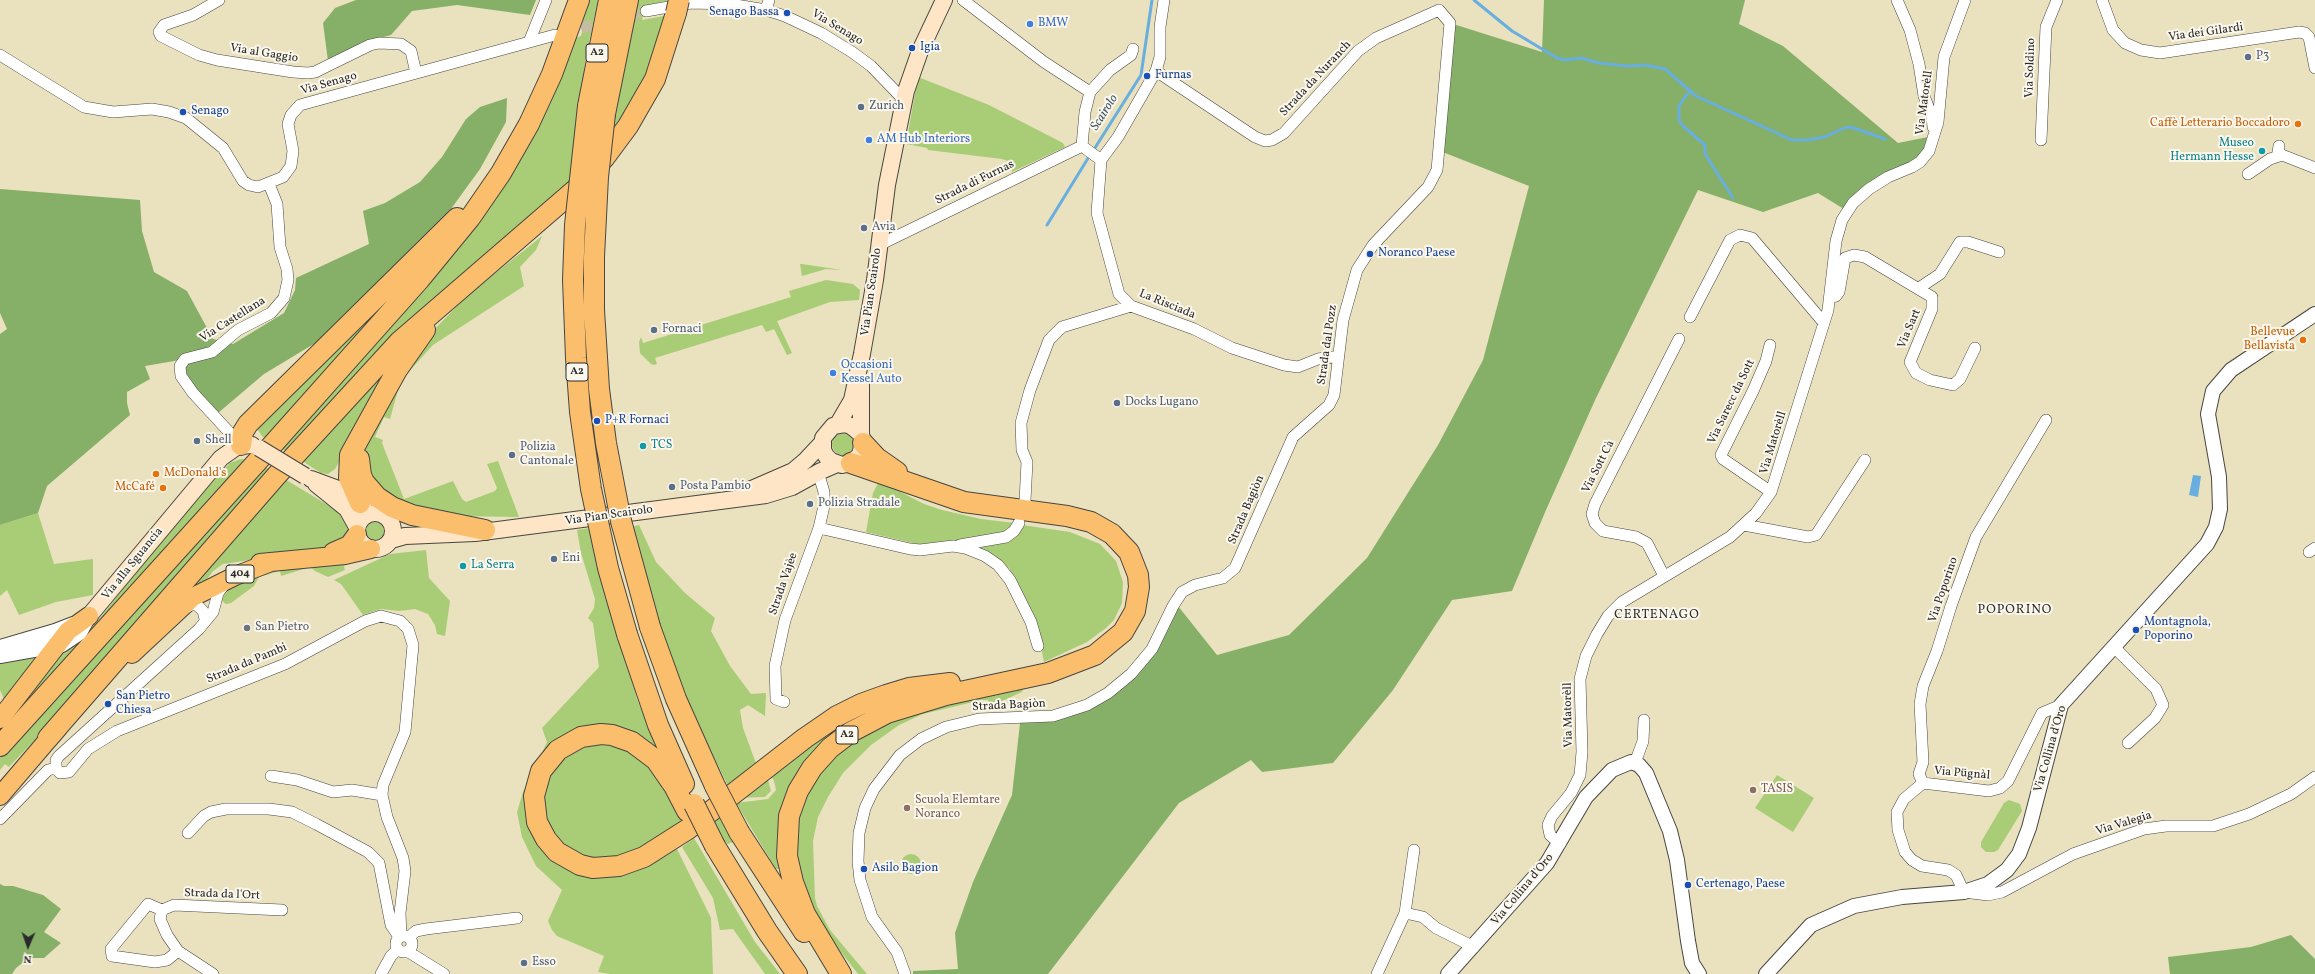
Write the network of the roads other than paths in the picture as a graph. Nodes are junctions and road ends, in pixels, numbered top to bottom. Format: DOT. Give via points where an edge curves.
graph roads {
  1 [pos="219,0"];
  2 [pos="546,0"];
  3 [pos="579,0"];
  4 [pos="609,0"];
  5 [pos="628,0"];
  6 [pos="944,0"];
  7 [pos="964,0"];
  8 [pos="1164,0"];
  9 [pos="1897,0"];
  10 [pos="1965,0"];
  11 [pos="2057,0"];
  12 [pos="2102,0"];
  13 [pos="768,5"];
  14 [pos="1440,5"];
  15 [pos="678,7"];
  16 [pos="646,11"];
  17 [pos="555,35"];
  18 [pos="529,42"];
  19 [pos="1133,49"];
  20 [pos="0,55"];
  21 [pos="2315,68"];
  22 [pos="1156,71"];
  23 [pos="416,73"];
  24 [pos="1090,92"];
  25 [pos="1924,98"];
  26 [pos="904,100"];
  27 [pos="1940,100"];
  28 [pos="596,110"];
  29 [pos="529,124"];
  30 [pos="1934,136"];
  31 [pos="2041,140"];
  32 [pos="1082,146"];
  33 [pos="1101,160"];
  34 [pos="2315,168"];
  35 [pos="2248,174"];
  36 [pos="269,184"];
  37 [pos="879,245"];
  38 [pos="1373,245"];
  39 [pos="1999,252"];
  40 [pos="467,284"];
  41 [pos="1919,288"];
  42 [pos="1831,297"];
  43 [pos="1131,306"];
  44 [pos="2315,314"];
  45 [pos="1690,317"];
  46 [pos="1824,323"];
  47 [pos="1679,339"];
  48 [pos="1770,345"];
  49 [pos="1975,348"];
  50 [pos="862,354"];
  51 [pos="1338,356"];
  52 [pos="1329,405"];
  53 [pos="2046,420"];
  54 [pos="838,424"];
  55 [pos="362,437"];
  56 [pos="862,439"];
  57 [pos="822,443"];
  58 [pos="250,446"];
  59 [pos="1865,460"];
  60 [pos="844,464"];
  61 [pos="818,472"];
  62 [pos="308,478"];
  63 [pos="925,489"];
  64 [pos="1771,492"];
  65 [pos="723,500"];
  66 [pos="1025,501"];
  67 [pos="368,508"];
  68 [pos="1019,523"];
  69 [pos="392,524"];
  70 [pos="1744,525"];
  71 [pos="819,528"];
  72 [pos="489,530"];
  73 [pos="357,531"];
  74 [pos="391,540"];
  75 [pos="953,546"];
  76 [pos="371,549"];
  77 [pos="321,556"];
  78 [pos="271,562"];
  79 [pos="235,576"];
  80 [pos="1664,576"];
  81 [pos="209,588"];
  82 [pos="89,616"];
  83 [pos="171,616"];
  84 [pos="204,622"];
  85 [pos="1038,646"];
  86 [pos="0,647"];
  87 [pos="2114,647"];
  88 [pos="54,648"];
  89 [pos="0,656"];
  90 [pos="1022,678"];
  91 [pos="784,702"];
  92 [pos="2061,704"];
  93 [pos="0,719"];
  94 [pos="1644,720"];
  95 [pos="48,738"];
  96 [pos="2128,743"];
  97 [pos="0,746"];
  98 [pos="1635,763"];
  99 [pos="56,768"];
  100 [pos="271,776"];
  101 [pos="2315,777"];
  102 [pos="1923,783"];
  103 [pos="382,795"];
  104 [pos="0,796"];
  105 [pos="691,808"];
  106 [pos="0,819"];
  107 [pos="188,833"];
  108 [pos="1560,844"];
  109 [pos="1414,850"];
  110 [pos="1964,892"];
  111 [pos="162,910"];
  112 [pos="282,910"];
  113 [pos="1405,913"];
  114 [pos="516,918"];
  115 [pos="403,937"];
  116 [pos="1474,947"];
  117 [pos="403,950"];
  118 [pos="178,951"];
  119 [pos="1695,970"];
  120 [pos="212,974"];
  121 [pos="381,974"];
  122 [pos="444,974"];
  123 [pos="797,974"];
  124 [pos="835,974"];
  125 [pos="841,974"];
  126 [pos="905,974"];
  127 [pos="1377,974"];
  128 [pos="1448,974"];
  129 [pos="1766,974"];
  1 -- 23 [label="street, Via al Gaggio" via="193,15 164,25 159,32 161,36 199,55 293,72 315,72 379,43 400,44 411,51"];
  2 -- 18 [label="street"];
  3 -- 29 [label="highway" via="552,74"];
  4 -- 28 [label="highway, A2"];
  5 -- 28 [label="highway, A2"];
  6 -- 26 [label="main road, Via Pian Scairolo" via="920,51"];
  7 -- 24 [label="street" via="1016,42"];
  8 -- 22 [label="street" via="1160,27 1160,57"];
  9 -- 25 [label="street" via="1910,30"];
  10 -- 27 [label="street, Via Matorèll" via="1944,57"];
  11 -- 31 [label="street, Via Soldino" via="2046,27"];
  12 -- 21 [label="street, Via dei Gilardi" via="2113,30 2126,43 2141,50 2160,53 2299,32 2305,33 2308,37"];
  13 -- 16 [label="street, Via Senago" via="690,3"];
  13 -- 26 [label="street, Via Senago" via="852,52 871,66"];
  14 -- 22 [label="street, Strada da Nuranch" via="1376,38 1358,51 1284,133 1272,140 1255,137"];
  14 -- 38 [label="street, Strada da Nuranch" via="1450,23 1437,170 1428,187"];
  15 -- 40 [label="highway" via="654,79 613,148 576,189"];
  17 -- 18 [label="street, Via Senago"];
  18 -- 23 [label="street, Via Senago"];
  19 -- 24 [label="street" via="1131,55 1110,70"];
  20 -- 36 [label="street" via="84,107 113,112 152,109 180,115 198,126 223,148 243,181 254,187"];
  22 -- 33 [label="street" via="1118,137"];
  23 -- 36 [label="street, Via Senago" via="296,108 288,124 293,159 283,177"];
  24 -- 32 [label="street" via="1085,112"];
  25 -- 27 [label="street" via="1931,101"];
  25 -- 30 [label="street" via="1932,117"];
  26 -- 37 [label="main road, Via Pian Scairolo" via="889,170"];
  27 -- 30 [label="street, Via Matorèll"];
  28 -- 105 [label="highway, A2, bridge" via="579,171 575,231 574,304 583,439 598,524 627,634 658,725"];
  28 -- 124 [label="highway, A2, bridge" via="594,310 597,362 606,443 632,567 676,699 715,786 739,832 786,907"];
  29 -- 58 [label="highway" via="457,218 248,424 243,432"];
  29 -- 97 [label="highway" via="486,196 420,279"];
  30 -- 42 [label="street, Via Matorèll" via="1929,151 1920,162 1876,183 1847,211 1840,224 1836,241"];
  32 -- 33 [label="street"];
  32 -- 37 [label="street, Strada di Furnas"];
  33 -- 43 [label="street, La Risciada" via="1097,213 1119,294"];
  34 -- 35 [label="street" via="2280,151"];
  36 -- 58 [label="street, Via Castellana" via="277,204 280,247 287,269 288,280 284,298 271,313 238,330 212,352 185,359 180,366 181,376 193,393"];
  37 -- 50 [label="main road, Via Pian Scairolo"];
  38 -- 51 [label="street, Strada dal Pozz" via="1357,270 1349,295"];
  39 -- 41 [label="street" via="1960,242 1940,274"];
  40 -- 55 [label="highway" via="439,314 407,355"];
  40 -- 95 [label="highway" via="400,341 339,406 202,559"];
  41 -- 42 [label="street, Via Sart" via="1865,257 1854,255 1845,258 1839,292"];
  41 -- 49 [label="street, Via Sart" via="1932,297 1933,305 1912,354 1910,362 1916,373 1953,385 1960,379"];
  42 -- 46 [label="street, Via Matorèll"];
  43 -- 51 [label="street, La Risciada" via="1194,329 1232,348 1284,365 1298,367 1318,359"];
  43 -- 66 [label="street" via="1062,327 1049,340 1030,390 1021,423 1022,450 1027,462"];
  44 -- 87 [label="street, Via Collina d'Oro" via="2231,370 2214,391 2208,414 2219,477 2220,509 2216,527 2207,544"];
  45 -- 46 [label="street" via="1730,240 1740,235 1752,238"];
  46 -- 64 [label="street, Via Matorèll"];
  47 -- 80 [label="street, Via Sott Cà" via="1592,514 1595,523 1603,531 1636,537 1648,543"];
  48 -- 64 [label="street, Via Sarecc da Sott" via="1753,391 1721,455 1723,459"];
  50 -- 54 [label="main road, Via Pian Scairolo" via="852,400"];
  50 -- 56 [label="main road, Via Pian Scairolo"];
  51 -- 52 [label="street, Strada dal Pozz" via="1334,395"];
  52 -- 126 [label="street, Strada Bagiòn" via="1293,437 1235,568 1223,578 1195,585 1182,592 1152,649 1125,680 1099,699 1064,713 1033,718 979,719 946,727 921,739 900,755 881,779 868,800 863,816 858,843 858,869 867,905 879,928 897,952"];
  53 -- 102 [label="street, Via Poporino" via="1976,537 1923,686 1920,704 1923,751 1919,774"];
  54 -- 56 [label="main road" via="851,426"];
  54 -- 57 [label="main road" via="829,429"];
  55 -- 67 [label="highway" via="350,455 348,472 350,484"];
  55 -- 72 [label="highway" via="359,457 361,475 372,492 384,502 412,515"];
  56 -- 60 [label="main road" via="860,455"];
  56 -- 63 [label="highway, A2" via="884,464"];
  57 -- 60 [label="main road" via="826,456"];
  57 -- 65 [label="main road, Via Pian Scairolo" via="806,460 782,477"];
  58 -- 62 [label="main road, bridge"];
  58 -- 82 [label="main road, Via alla Sguancia" via="230,450 221,458"];
  59 -- 70 [label="street" via="1816,535 1808,536"];
  60 -- 61 [label="main road, Via Pian Scairolo"];
  60 -- 63 [label="highway, A2"];
  61 -- 65 [label="main road, Via Pian Scairolo" via="780,492"];
  61 -- 71 [label="street, Strada Vajèe" via="824,492"];
  62 -- 67 [label="main road" via="338,489"];
  62 -- 73 [label="main road" via="347,510"];
  63 -- 90 [label="highway, A2" via="964,502 1067,516 1091,522 1112,534 1129,552 1139,587 1135,611 1124,632 1083,661 1048,673"];
  64 -- 70 [label="street, Via Matorèll"];
  65 -- 72 [label="main road, Via Pian Scairolo"];
  67 -- 69 [label="main road" via="386,516"];
  67 -- 73 [label="main road"];
  68 -- 75 [label="street" via="1010,534 1001,538"];
  69 -- 72 [label="main road, Via Pian Scairolo" via="435,529"];
  69 -- 74 [label="main road"];
  70 -- 80 [label="street, Via Matorèll" via="1706,553"];
  71 -- 75 [label="street" via="910,549"];
  71 -- 91 [label="street, Strada Vajèe" via="785,620 775,666 776,699"];
  72 -- 74 [label="main road, Via Pian Scairolo" via="450,535 405,536"];
  73 -- 76 [label="main road" via="360,542"];
  73 -- 77 [label="main road, 404" via="344,549"];
  74 -- 76 [label="main road" via="382,548"];
  75 -- 85 [label="street" via="985,556 1005,572 1031,622"];
  76 -- 77 [label="main road, 404" via="345,555"];
  77 -- 78 [label="main road, 404"];
  78 -- 79 [label="main road, 404"];
  78 -- 81 [label="main road" via="224,567 213,576"];
  79 -- 81 [label="main road, 404"];
  79 -- 84 [label="street" via="220,589 213,612"];
  80 -- 108 [label="street, Via Matorèll" via="1613,610 1603,623 1586,656 1579,690 1582,752 1580,775 1571,793 1552,816 1548,825 1550,835"];
  81 -- 83 [label="main road, 404" via="186,602"];
  81 -- 84 [label="street"];
  82 -- 86 [label="street, Via alla Sguancia" via="55,632"];
  82 -- 88 [label="main road" via="68,631"];
  83 -- 84 [label="street" via="194,605 202,608"];
  83 -- 95 [label="main road"];
  84 -- 99 [label="street" via="57,757"];
  87 -- 92 [label="street, Via Collina d'Oro"];
  87 -- 96 [label="street" via="2156,689 2163,705 2155,718"];
  88 -- 89 [label="street"];
  88 -- 93 [label="main road"];
  90 -- 105 [label="highway, A2" via="981,679 909,688 861,704 805,738 668,843 644,857 619,866 593,868 580,865 557,852 537,822 534,796 541,770 558,750 581,737 601,734 632,742 656,760"];
  90 -- 125 [label="highway, A2" via="913,704 875,718 830,748 805,778 789,816 787,843 790,870 805,914"];
  92 -- 102 [label="street, Via Pügnàl" via="2042,713 2008,781 2000,788 1989,791"];
  92 -- 110 [label="street, Via Collina d'Oro" via="2029,828 2019,854 2007,870 1988,884"];
  94 -- 98 [label="street" via="1643,741"];
  95 -- 104 [label="main road"];
  98 -- 108 [label="street, Via Collina d'Oro" via="1620,765 1600,781 1586,797"];
  98 -- 119 [label="street" via="1641,767 1651,782 1675,847"];
  99 -- 103 [label="street, Strada da Pambi" via="60,773 69,772 85,751 117,731 285,664 374,617 388,617 400,621 408,629 413,652 405,732 383,785"];
  99 -- 106 [label="street" via="48,770"];
  100 -- 103 [label="street" via="297,780 333,792 352,790"];
  101 -- 110 [label="street, Via Valegia" via="2291,794 2248,814 2213,826 2166,826 2144,829 2073,854 2002,892 1988,895"];
  102 -- 110 [label="street, Via Pügnàl" via="1904,798 1897,812 1898,830 1905,852 1922,866 1948,870 1956,875"];
  103 -- 115 [label="street, Strada da Pambi" via="405,871 400,913"];
  105 -- 123 [label="highway, A2" via="732,889 767,931"];
  107 -- 115 [label="street" via="204,816 226,809 292,812 368,852 379,863 391,925"];
  108 -- 116 [label="street, Via Collina d'Oro" via="1547,863"];
  109 -- 113 [label="street"];
  110 -- 129 [label="street, Via Collina d'Oro" via="1902,897 1854,906 1811,925"];
  111 -- 112 [label="street, Strada da l'Ort" via="174,906"];
  111 -- 118 [label="street" via="160,919"];
  111 -- 118 [label="street, Strada da l'Ort" via="148,904 111,949 112,956 155,962 167,960"];
  113 -- 116 [label="street" via="1423,917 1436,928"];
  113 -- 127 [label="street"];
  114 -- 115 [label="street" via="426,928"];
  115 -- 117 [label="street, Strada da Pambi" via="396,942"];
  116 -- 128 [label="street, Via Collina d'Oro"];
  117 -- 121 [label="street" via="391,956"];
  117 -- 122 [label="street"];
  118 -- 120 [label="street"];
}
